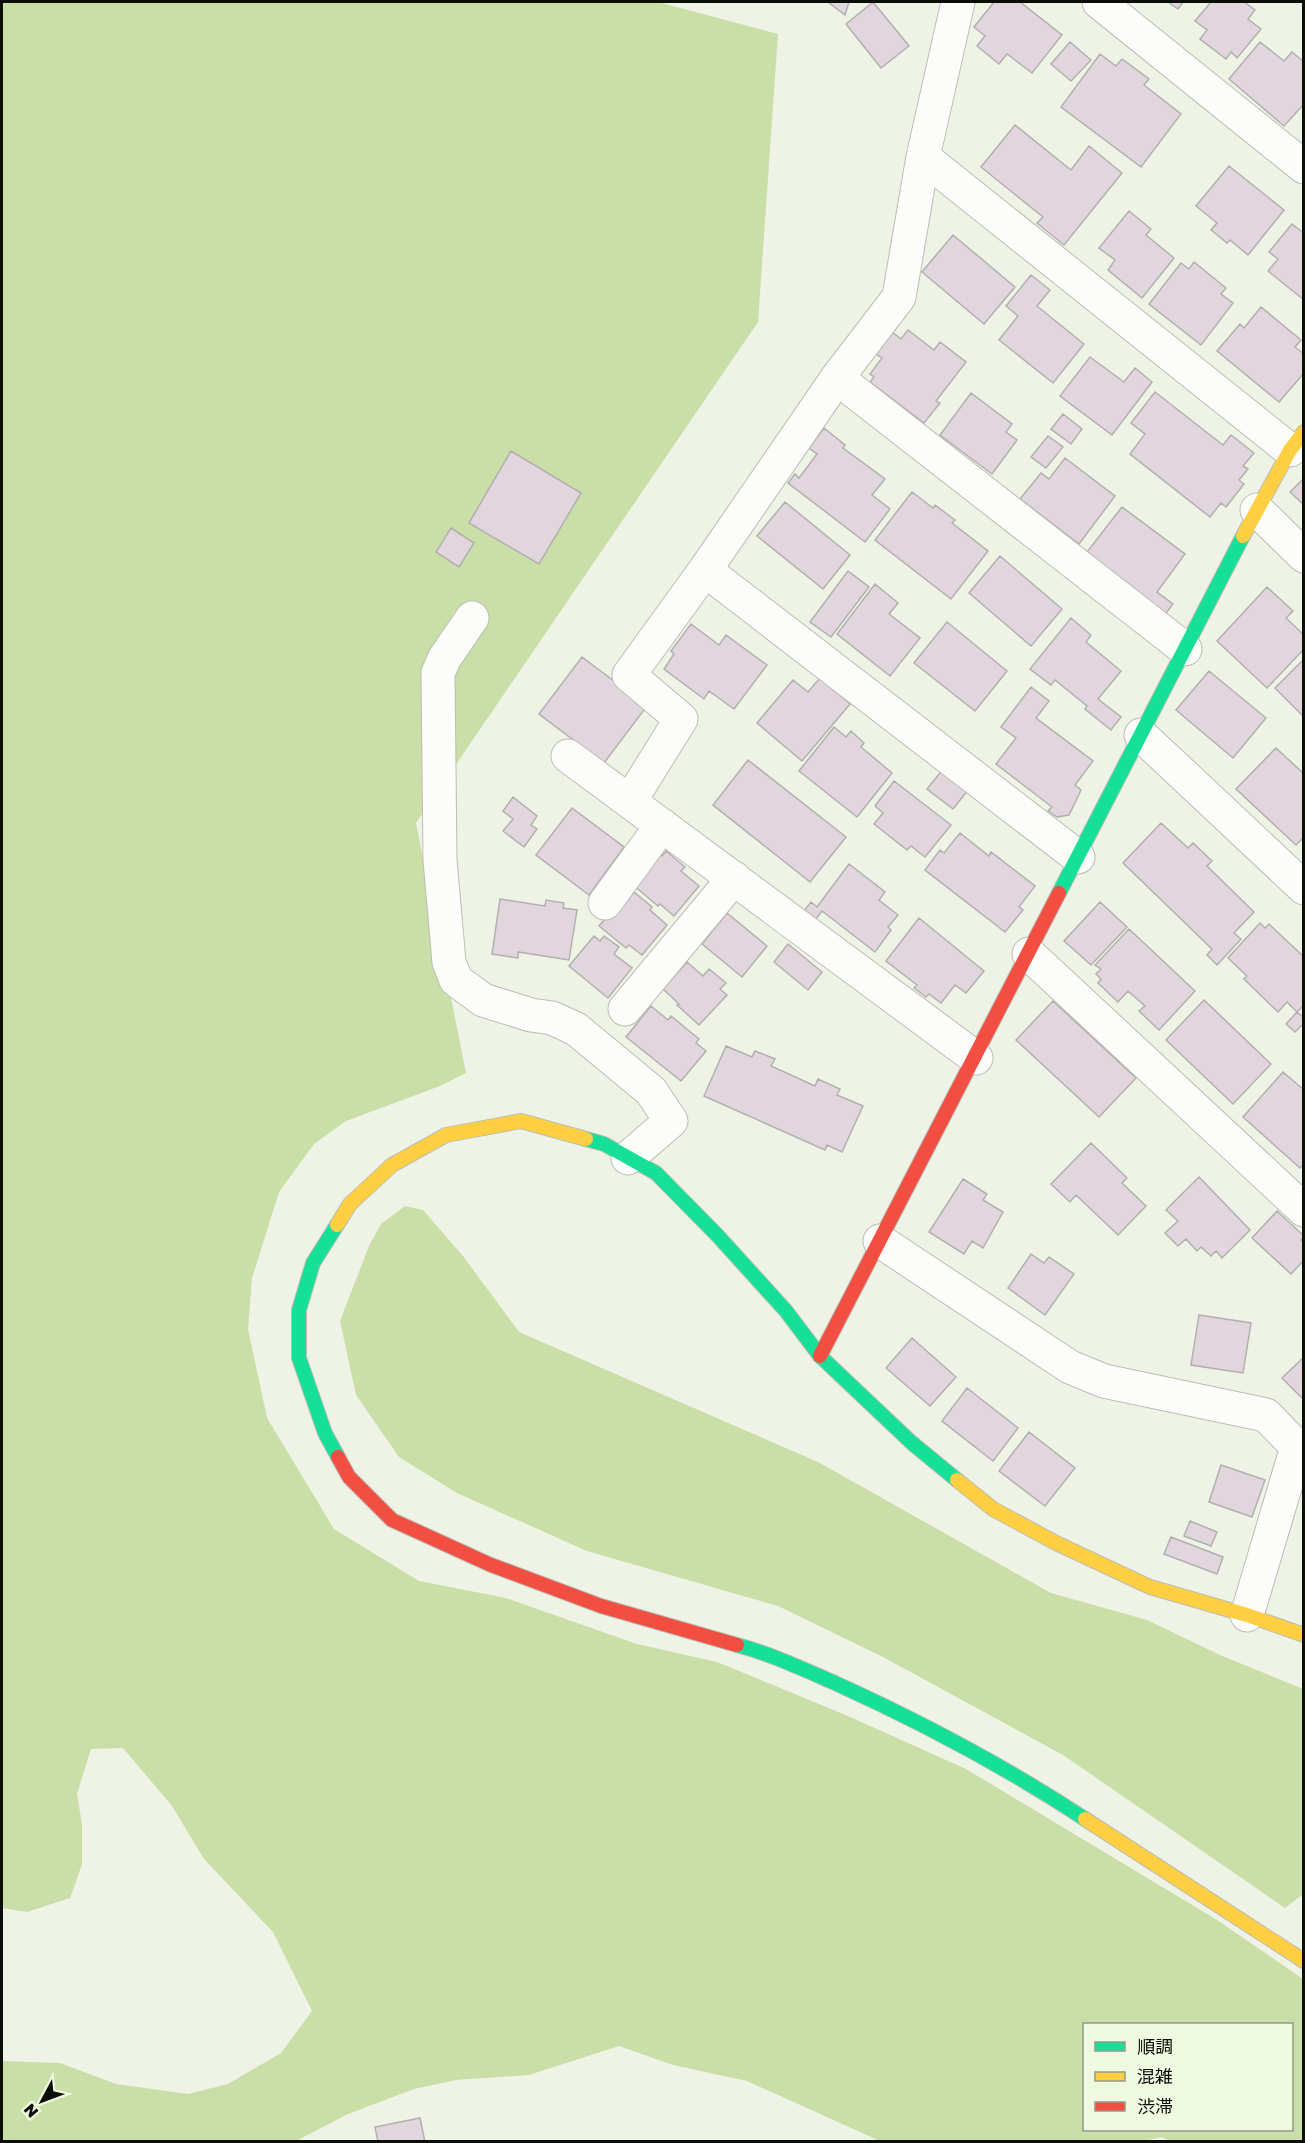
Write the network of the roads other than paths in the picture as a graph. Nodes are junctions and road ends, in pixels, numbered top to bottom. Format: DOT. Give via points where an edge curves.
graph roads {
  1 [pos="958,2"];
  2 [pos="1099,2"];
  3 [pos="923,157"];
  4 [pos="1304,167"];
  5 [pos="837,378"];
  6 [pos="1297,441"];
  7 [pos="1257,510"];
  8 [pos="1304,556"];
  9 [pos="705,570"];
  10 [pos="472,618"];
  11 [pos="1185,649"];
  12 [pos="1141,735"];
  13 [pos="568,756"];
  14 [pos="630,801"];
  15 [pos="662,825"];
  16 [pos="1078,857"];
  17 [pos="734,878"];
  18 [pos="1304,888"];
  19 [pos="605,903"];
  20 [pos="1029,954"];
  21 [pos="625,1009"];
  22 [pos="976,1058"];
  23 [pos="628,1158"];
  24 [pos="1304,1210"];
  25 [pos="880,1241"];
  26 [pos="820,1356"];
  27 [pos="1247,1615"];
  28 [pos="1304,1635"];
  29 [pos="1304,1961"];
  1 -- 3 [label="street"];
  2 -- 4 [label="street"];
  3 -- 5 [label="street" via="899,297"];
  3 -- 6 [label="street"];
  5 -- 9 [label="street"];
  5 -- 11 [label="street"];
  6 -- 7 [label="street"];
  7 -- 8 [label="street"];
  7 -- 11 [label="street"];
  9 -- 14 [label="street" via="629,675 681,719"];
  9 -- 16 [label="street"];
  10 -- 23 [label="street" via="438,673 440,860 449,963 456,980 483,1000 552,1018 576,1029 651,1091 671,1121"];
  11 -- 12 [label="street"];
  12 -- 16 [label="street"];
  12 -- 18 [label="street"];
  13 -- 14 [label="street"];
  14 -- 15 [label="street"];
  15 -- 17 [label="street"];
  15 -- 19 [label="street"];
  16 -- 20 [label="street"];
  17 -- 21 [label="street"];
  17 -- 22 [label="street"];
  20 -- 22 [label="street"];
  20 -- 24 [label="street"];
  22 -- 25 [label="street"];
  23 -- 26 [label="street" via="656,1173 718,1236 786,1311"];
  23 -- 29 [label="street" via="604,1144 521,1121 446,1135 392,1165 350,1204 313,1263 299,1310 299,1358 325,1433 349,1477 392,1520 491,1565 601,1606 766,1653 964,1747 1065,1806"];
  25 -- 26 [label="street"];
  25 -- 27 [label="street" via="1070,1367 1104,1381 1266,1416 1297,1447"];
  26 -- 27 [label="street" via="912,1443 993,1509 1150,1587"];
  27 -- 28 [label="street"];
}
